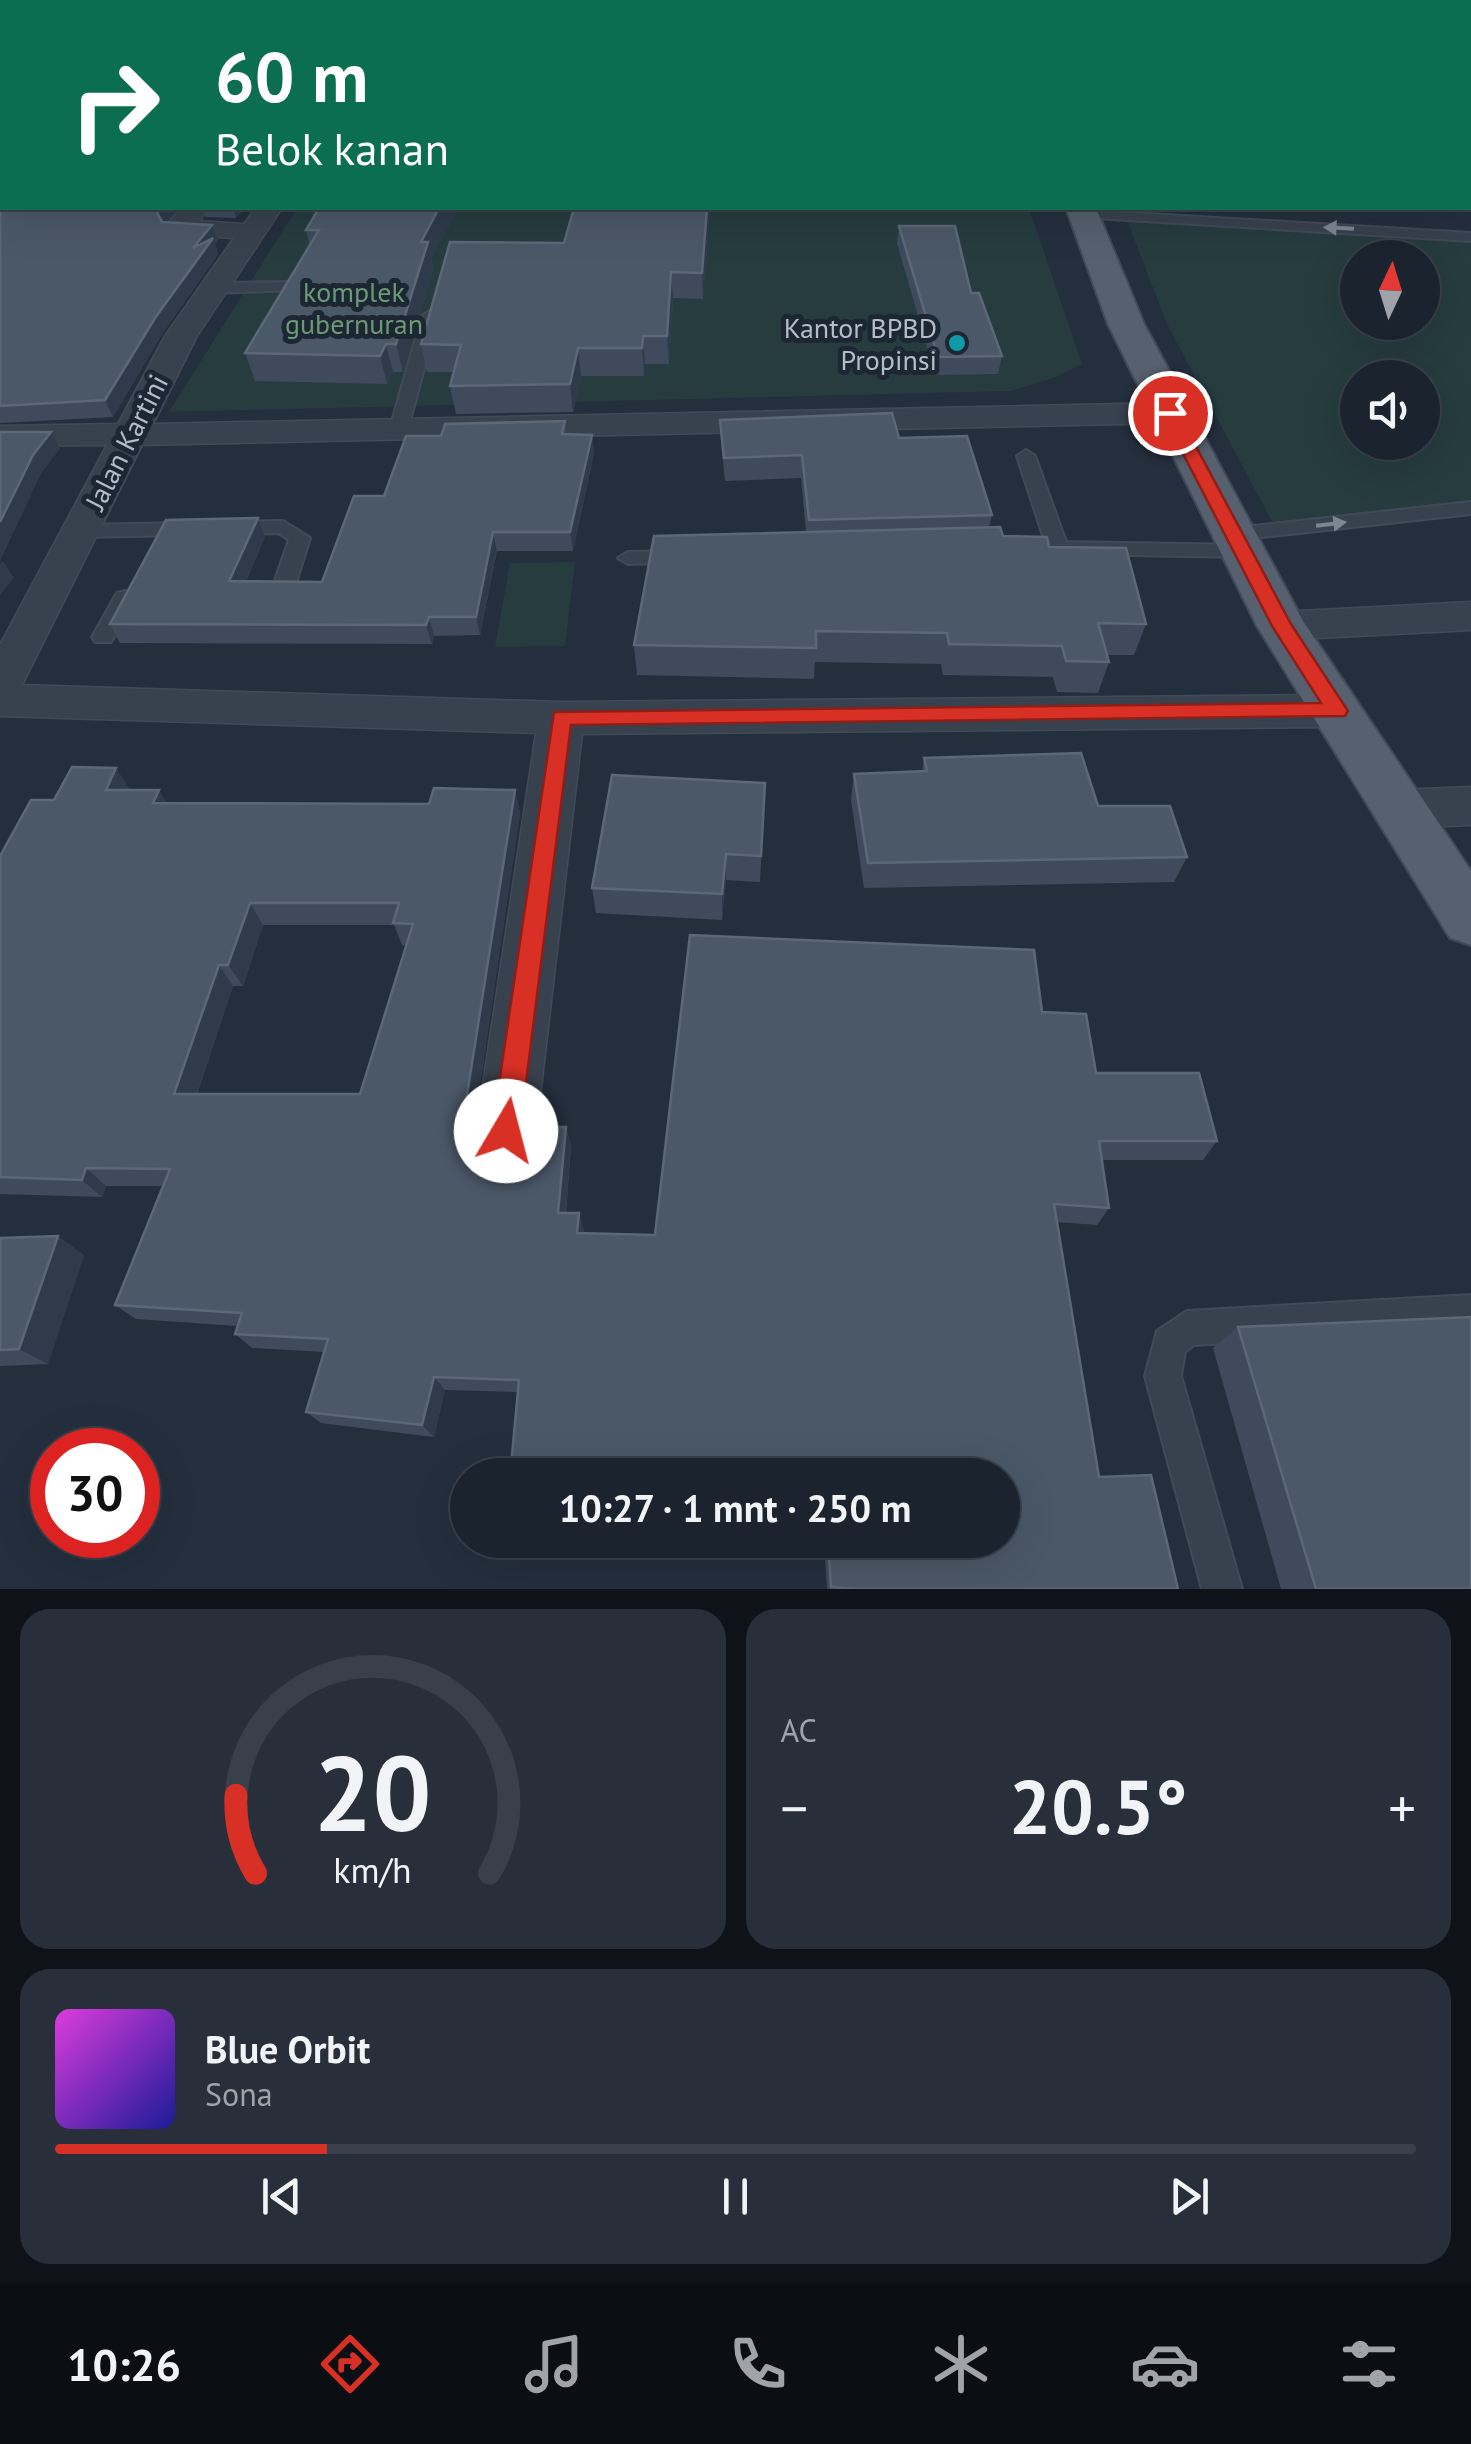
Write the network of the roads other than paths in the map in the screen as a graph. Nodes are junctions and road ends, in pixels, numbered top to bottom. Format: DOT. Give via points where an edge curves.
graph roads {
  1 [pos="1082,211"];
  2 [pos="191,214"];
  3 [pos="261,219"];
  4 [pos="1471,238"];
  5 [pos="294,287"];
  6 [pos="211,288"];
  7 [pos="438,291"];
  8 [pos="1170,413"];
  9 [pos="398,432"];
  10 [pos="129,435"];
  11 [pos="0,436"];
  12 [pos="1026,456"];
  13 [pos="1471,508"];
  14 [pos="164,528"];
  15 [pos="80,531"];
  16 [pos="1239,542"];
  17 [pos="1056,546"];
  18 [pos="1004,549"];
  19 [pos="704,557"];
  20 [pos="628,558"];
  21 [pos="284,586"];
  22 [pos="1471,616"];
  23 [pos="1282,626"];
  24 [pos="104,638"];
  25 [pos="0,686"];
  26 [pos="0,700"];
  27 [pos="1337,711"];
  28 [pos="561,718"];
  29 [pos="1471,806"];
  30 [pos="1399,809"];
  31 [pos="1471,920"];
  32 [pos="506,1131"];
  33 [pos="1471,1312"];
  34 [pos="1222,1589"];
  4 -- 1 [label="lane, one-way"];
  1 -- 8 [label="main road"];
  2 -- 3 [label="street" via="178,228"];
  3 -- 6 [label="street, Jalan Kartini"];
  5 -- 6 [label="lane"];
  6 -- 10 [label="street, Jalan Kartini"];
  7 -- 9 [label="lane"];
  8 -- 9 [label="street"];
  8 -- 16 [label="main road"];
  9 -- 10 [label="street"];
  10 -- 11 [label="street"];
  10 -- 15 [label="street, Jalan Kartini"];
  12 -- 17 [label="lane"];
  16 -- 13 [label="lane, one-way"];
  14 -- 15 [label="lane"];
  14 -- 21 [label="lane" via="290,530 300,543"];
  14 -- 24 [label="lane"];
  15 -- 25 [label="street, Jalan Kartini"];
  16 -- 17 [label="lane"];
  16 -- 23 [label="main road"];
  17 -- 18 [label="lane"];
  19 -- 20 [label="lane"];
  22 -- 23 [label="street"];
  23 -- 27 [label="main road"];
  26 -- 28 [label="street"];
  27 -- 28 [label="street"];
  27 -- 30 [label="main road"];
  28 -- 32 [label="street"];
  29 -- 30 [label="street"];
  30 -- 31 [label="main road"];
  33 -- 34 [label="lane" via="1187,1328 1169,1343 1163,1376"];
}
